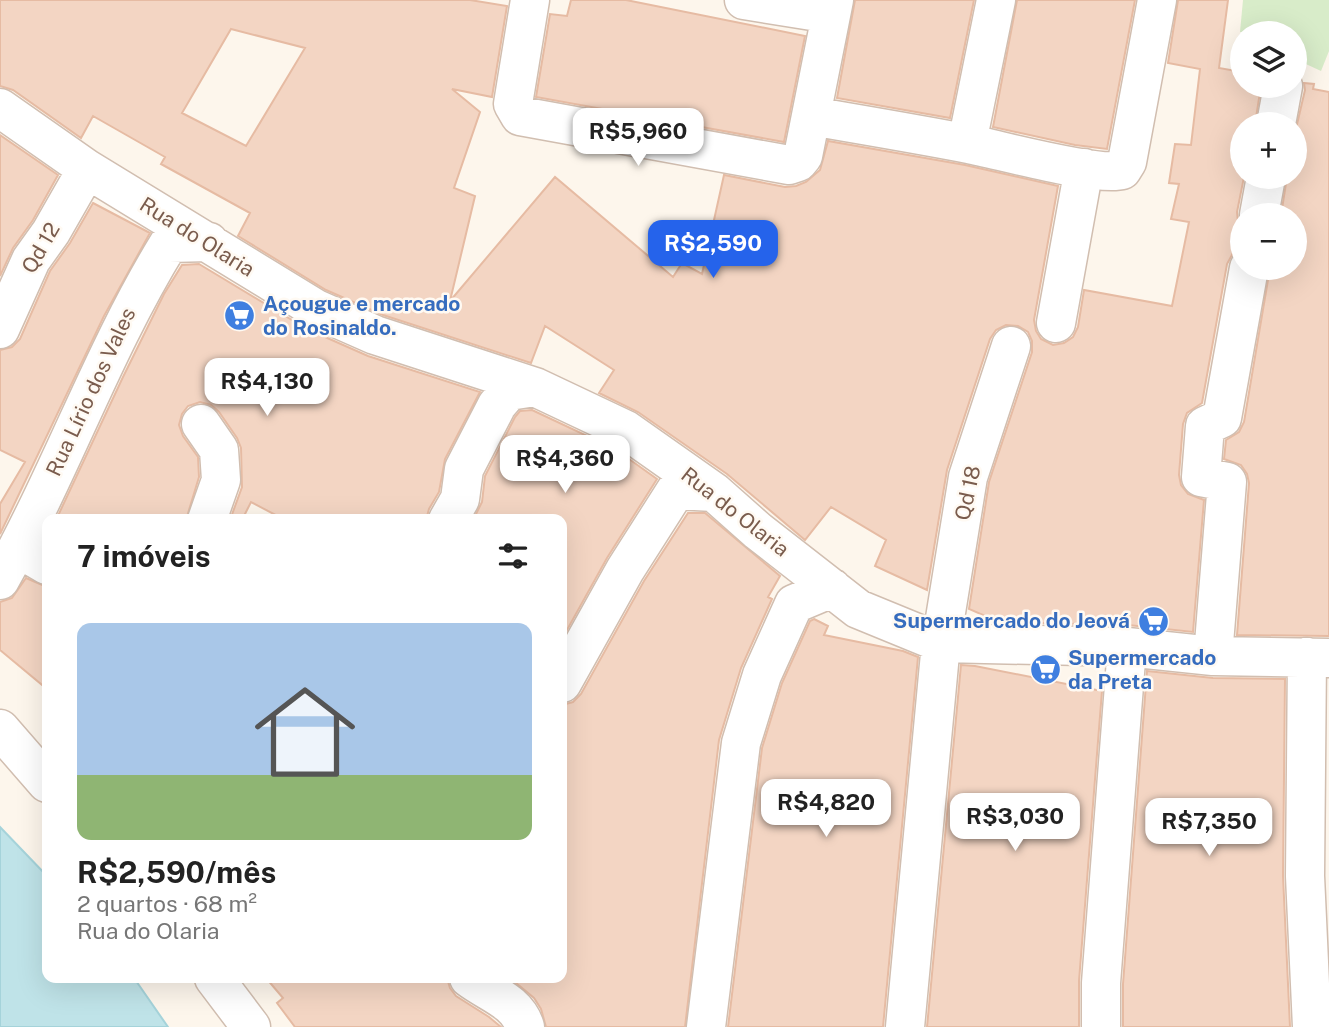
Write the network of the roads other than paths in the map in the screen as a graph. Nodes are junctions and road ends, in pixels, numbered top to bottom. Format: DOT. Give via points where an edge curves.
graph roads {
  1 [pos="530,0"];
  2 [pos="744,0"];
  3 [pos="996,0"];
  4 [pos="1157,0"];
  5 [pos="833,7"];
  6 [pos="811,116"];
  7 [pos="4,120"];
  8 [pos="967,144"];
  9 [pos="1084,168"];
  10 [pos="87,169"];
  11 [pos="209,242"];
  12 [pos="1248,280"];
  13 [pos="1056,323"];
  14 [pos="0,329"];
  15 [pos="1011,346"];
  16 [pos="535,387"];
  17 [pos="201,424"];
  18 [pos="714,492"];
  19 [pos="210,514"];
  20 [pos="452,514"];
  21 [pos="22,564"];
  22 [pos="832,588"];
  23 [pos="941,643"];
  24 [pos="1127,647"];
  25 [pos="1213,656"];
  26 [pos="1318,658"];
  27 [pos="567,674"];
  28 [pos="0,729"];
  29 [pos="42,777"];
  30 [pos="218,983"];
  31 [pos="477,983"];
  32 [pos="251,1027"];
  33 [pos="525,1027"];
  34 [pos="706,1027"];
  35 [pos="905,1027"];
  36 [pos="1101,1027"];
  37 [pos="1312,1027"];
  1 -- 6 [label="street" via="513,104 520,116 789,165 803,156"];
  2 -- 5 [label="street"];
  3 -- 8 [label="street"];
  4 -- 9 [label="street" via="1127,162 1113,173"];
  5 -- 6 [label="street"];
  6 -- 8 [label="street"];
  7 -- 10 [label="street, Rua do Olaria"];
  8 -- 9 [label="street"];
  9 -- 13 [label="street"];
  10 -- 11 [label="street, Rua do Olaria"];
  10 -- 14 [label="street, Qd 12" via="31,260"];
  11 -- 16 [label="street, Rua do Olaria" via="316,309 386,339"];
  11 -- 21 [label="street, Rua Lírio dos Vales" via="169,243 128,312"];
  12 -- 25 [label="street" via="1222,418 1205,426 1201,477 1227,482"];
  15 -- 23 [label="street, Qd 18" via="968,477"];
  16 -- 18 [label="street, Rua do Olaria" via="626,430"];
  16 -- 20 [label="street" via="509,391 497,405 464,469 460,499"];
  17 -- 19 [label="street" via="219,450 221,480"];
  18 -- 22 [label="street, Rua do Olaria"];
  18 -- 27 [label="street" via="676,490"];
  22 -- 23 [label="street, Rua do Olaria" via="858,609"];
  22 -- 34 [label="street" via="794,604 762,675 741,744"];
  23 -- 24 [label="street, Rua do Olaria"];
  23 -- 35 [label="street, Qd 18"];
  24 -- 25 [label="street, Rua do Olaria"];
  24 -- 36 [label="street"];
  25 -- 26 [label="street, Rua do Olaria"];
  26 -- 37 [label="street" via="1305,876"];
  28 -- 29 [label="street"];
  30 -- 32 [label="street"];
  31 -- 33 [label="street" via="508,1002"];
}
